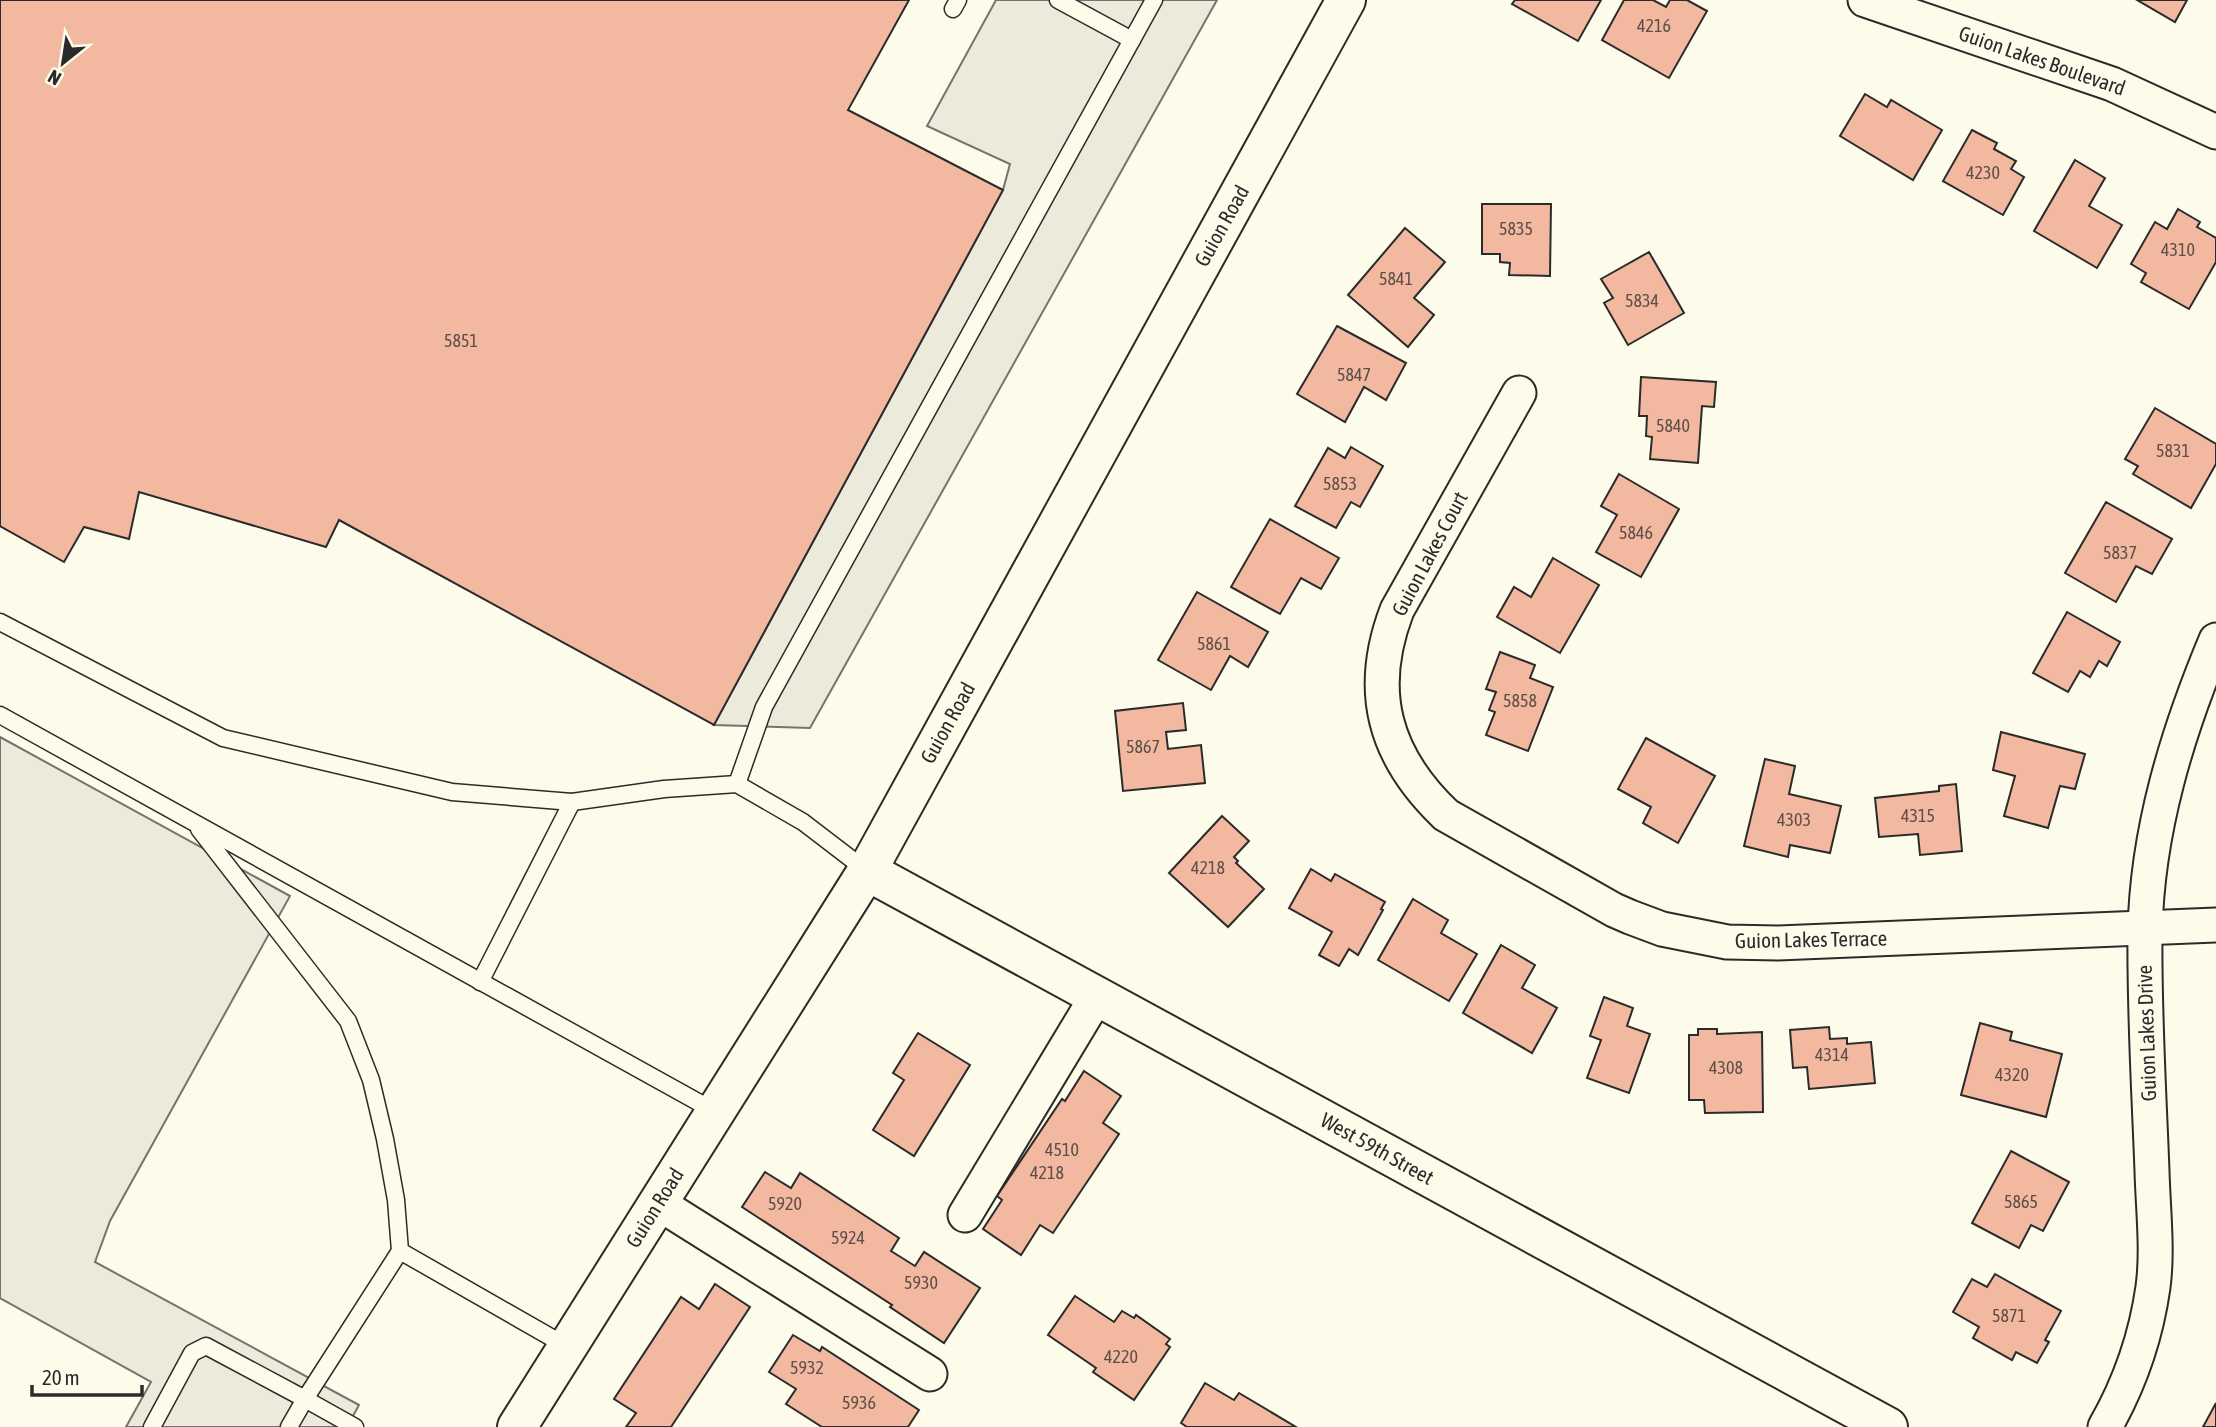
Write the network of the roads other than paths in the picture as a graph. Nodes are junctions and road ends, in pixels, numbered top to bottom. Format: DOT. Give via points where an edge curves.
graph roads {
  1 [pos="1058,0"];
  2 [pos="1154,0"];
  3 [pos="1346,0"];
  4 [pos="1865,0"];
  5 [pos="1132,40"];
  6 [pos="2216,132"];
  7 [pos="1519,393"];
  8 [pos="0,622"];
  9 [pos="2216,640"];
  10 [pos="0,715"];
  11 [pos="1389,727"];
  12 [pos="737,784"];
  13 [pos="572,802"];
  14 [pos="194,823"];
  15 [pos="867,871"];
  16 [pos="2216,925"];
  17 [pos="2145,929"];
  18 [pos="480,982"];
  19 [pos="1097,996"];
  20 [pos="716,1112"];
  21 [pos="658,1203"];
  22 [pos="965,1215"];
  23 [pos="400,1251"];
  24 [pos="568,1347"];
  25 [pos="930,1374"];
  26 [pos="305,1399"];
  27 [pos="152,1427"];
  28 [pos="289,1427"];
  29 [pos="355,1427"];
  30 [pos="517,1427"];
  31 [pos="1888,1427"];
  32 [pos="2105,1427"];
  1 -- 5 [label="lane"];
  2 -- 5 [label="lane"];
  3 -- 15 [label="street, Guion Road"];
  4 -- 6 [label="street, Guion Lakes Boulevard" via="2112,84"];
  5 -- 12 [label="lane" via="764,707"];
  7 -- 11 [label="street, Guion Lakes Court" via="1397,610 1387,636 1382,675"];
  8 -- 13 [label="lane" via="223,738 452,792"];
  9 -- 17 [label="street, Guion Lakes Drive" via="2181,729 2162,800"];
  10 -- 14 [label="lane"];
  11 -- 17 [label="street, Guion Lakes Terrace" via="1404,764 1446,815 1614,910 1662,929 1727,942 1778,943"];
  12 -- 13 [label="lane"];
  12 -- 15 [label="lane" via="803,822"];
  13 -- 18 [label="lane"];
  14 -- 18 [label="lane"];
  14 -- 23 [label="lane" via="348,1021 383,1127"];
  15 -- 19 [label="street, West 59th Street"];
  15 -- 20 [label="street, Guion Road"];
  16 -- 17 [label="street, Guion Lakes Terrace"];
  17 -- 32 [label="street, Guion Lakes Drive" via="2153,1285 2139,1353"];
  18 -- 20 [label="lane"];
  19 -- 22 [label="street"];
  19 -- 31 [label="street, West 59th Street"];
  20 -- 21 [label="street, Guion Road"];
  21 -- 24 [label="street, Guion Road"];
  21 -- 25 [label="street"];
  23 -- 24 [label="lane"];
  23 -- 26 [label="lane"];
  24 -- 30 [label="street, Guion Road"];
  26 -- 27 [label="lane" via="206,1346 192,1353"];
  26 -- 28 [label="lane"];
  26 -- 29 [label="lane"];
}
